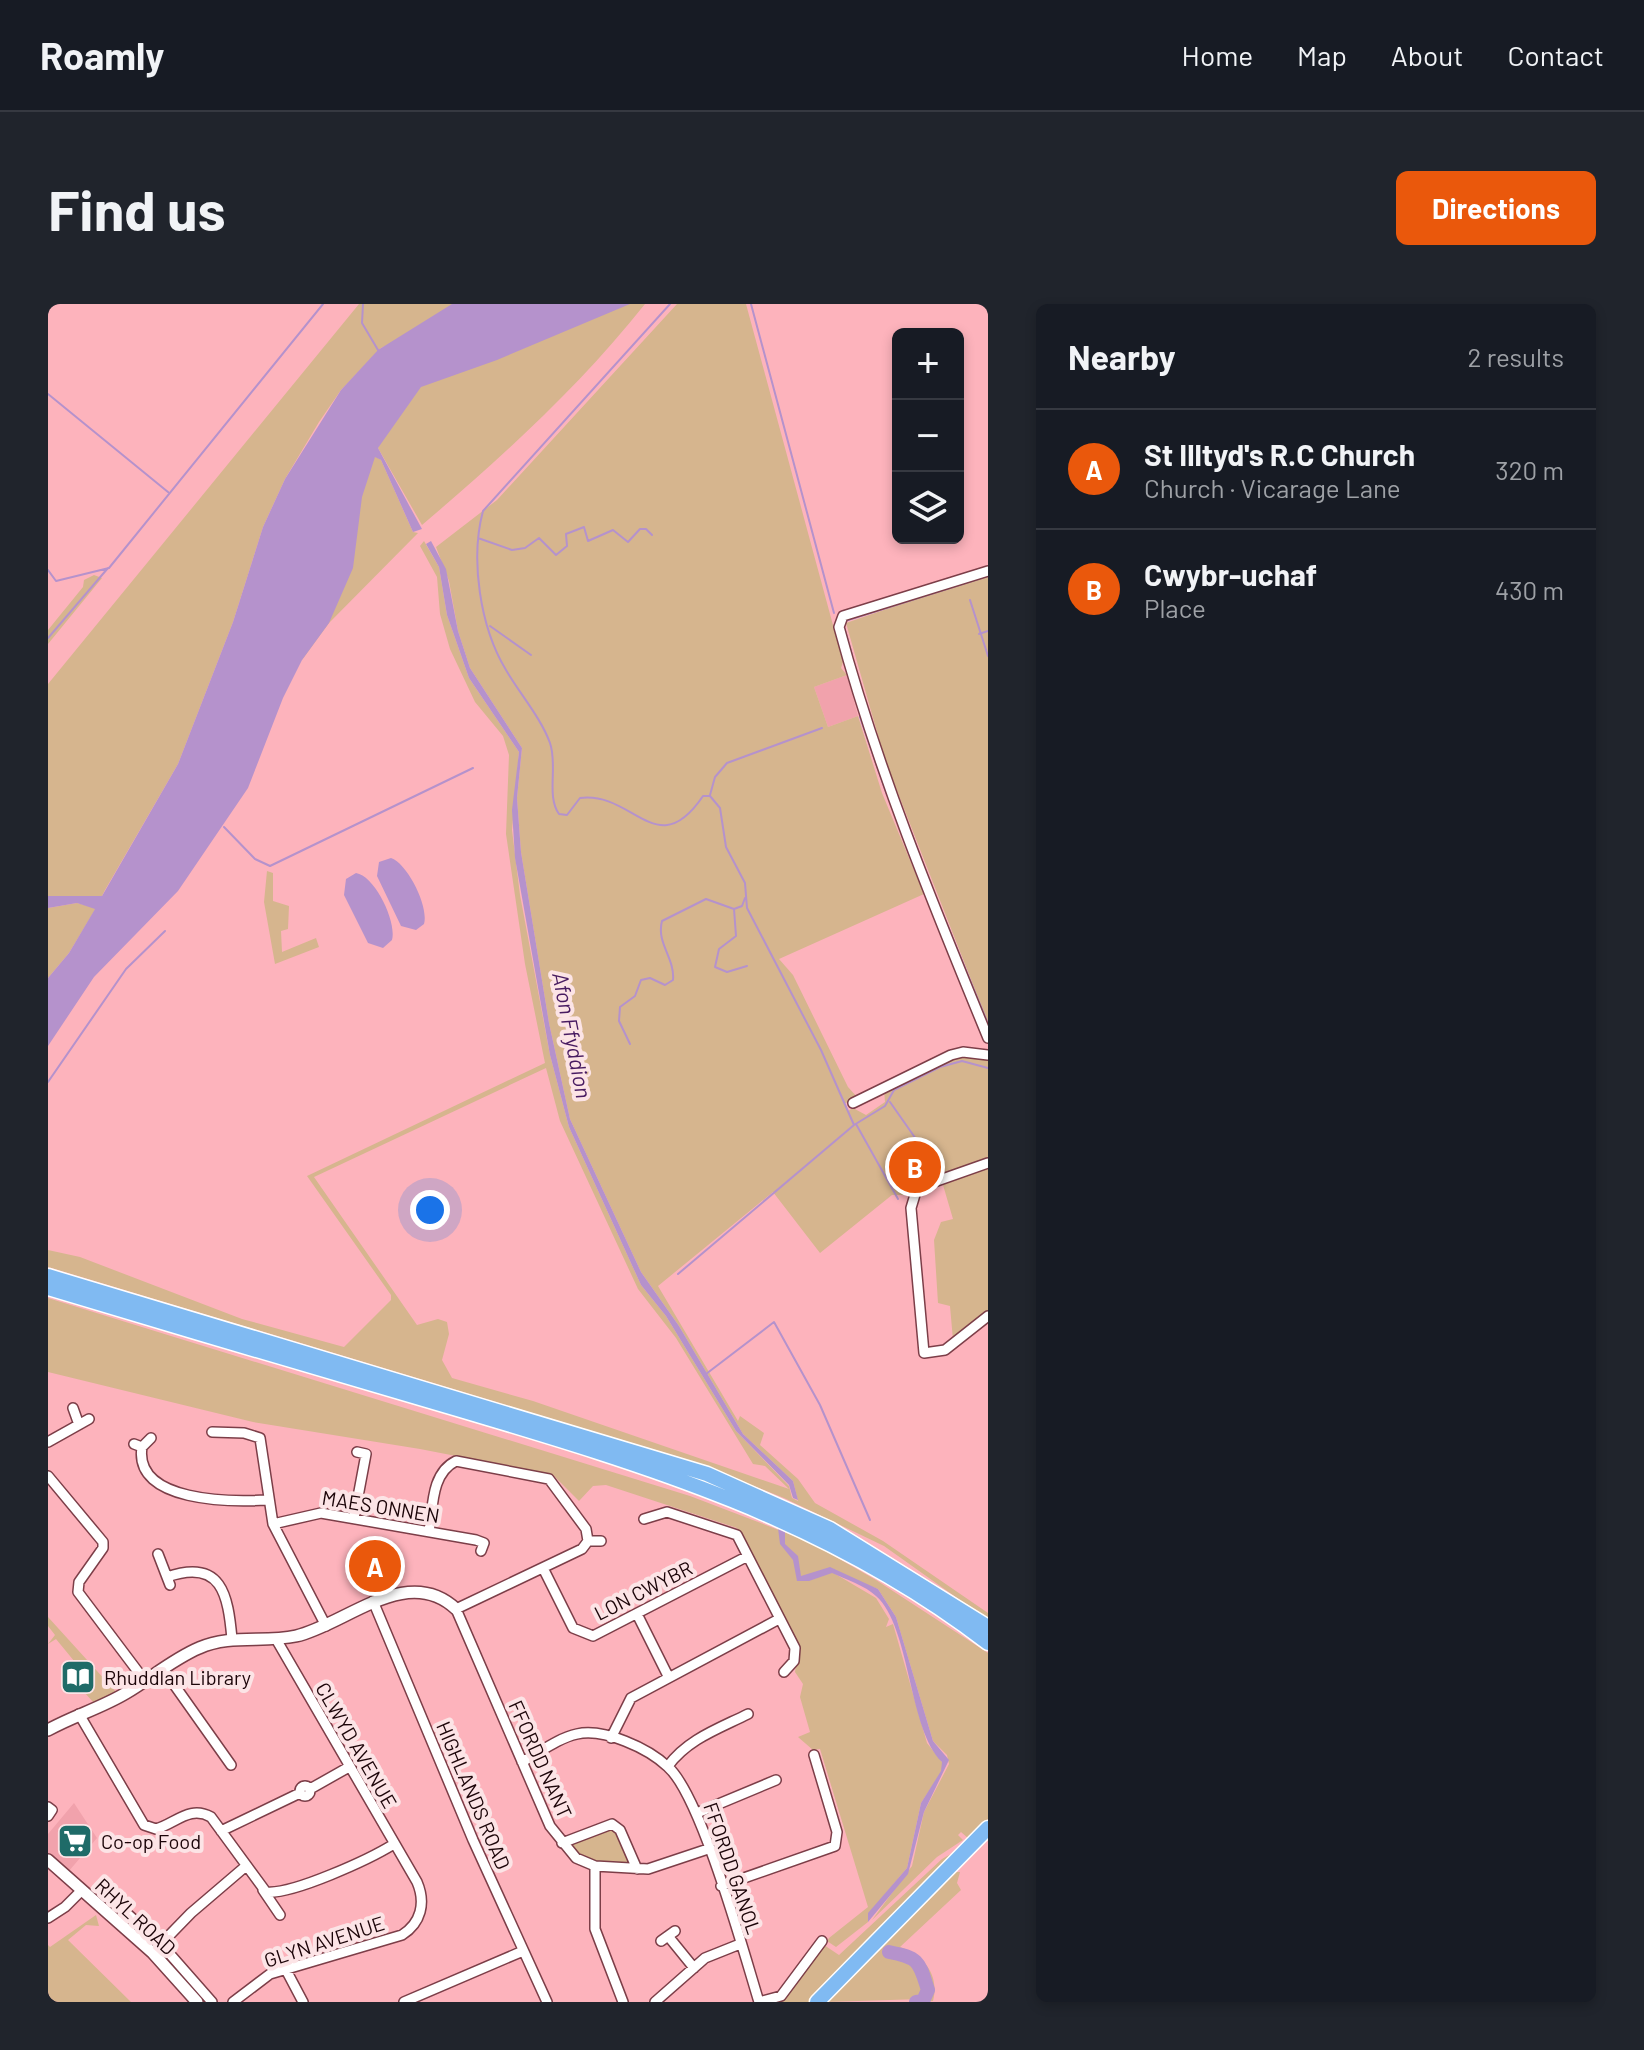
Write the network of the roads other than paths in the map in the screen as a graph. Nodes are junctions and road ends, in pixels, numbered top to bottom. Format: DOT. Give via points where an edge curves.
graph roads {
  1 [pos="988,571"];
  2 [pos="988,1038"];
  3 [pos="988,1055"];
  4 [pos="853,1103"];
  5 [pos="988,1163"];
  6 [pos="48,1276"];
  7 [pos="48,1288"];
  8 [pos="988,1316"];
  9 [pos="73,1408"];
  10 [pos="89,1419"];
  11 [pos="78,1422"];
  12 [pos="212,1432"];
  13 [pos="151,1438"];
  14 [pos="48,1442"];
  15 [pos="363,1450"];
  16 [pos="48,1476"];
  17 [pos="267,1500"];
  18 [pos="648,1515"];
  19 [pos="354,1518"];
  20 [pos="273,1524"];
  21 [pos="429,1532"];
  22 [pos="588,1541"];
  23 [pos="601,1541"];
  24 [pos="494,1548"];
  25 [pos="158,1554"];
  26 [pos="746,1557"];
  27 [pos="543,1568"];
  28 [pos="373,1601"];
  29 [pos="456,1609"];
  30 [pos="637,1614"];
  31 [pos="779,1619"];
  32 [pos="326,1626"];
  33 [pos="988,1627"];
  34 [pos="232,1639"];
  35 [pos="276,1639"];
  36 [pos="988,1643"];
  37 [pos="163,1669"];
  38 [pos="789,1671"];
  39 [pos="668,1676"];
  40 [pos="145,1681"];
  41 [pos="79,1714"];
  42 [pos="748,1714"];
  43 [pos="732,1722"];
  44 [pos="744,1725"];
  45 [pos="48,1730"];
  46 [pos="611,1738"];
  47 [pos="522,1762"];
  48 [pos="813,1762"];
  49 [pos="231,1765"];
  50 [pos="668,1766"];
  51 [pos="349,1767"];
  52 [pos="776,1780"];
  53 [pos="48,1807"];
  54 [pos="697,1813"];
  55 [pos="48,1816"];
  56 [pos="988,1828"];
  57 [pos="221,1831"];
  58 [pos="562,1843"];
  59 [pos="394,1844"];
  60 [pos="708,1849"];
  61 [pos="48,1860"];
  62 [pos="246,1866"];
  63 [pos="595,1866"];
  64 [pos="408,1867"];
  65 [pos="637,1869"];
  66 [pos="258,1883"];
  67 [pos="721,1886"];
  68 [pos="82,1890"];
  69 [pos="111,1899"];
  70 [pos="280,1915"];
  71 [pos="48,1918"];
  72 [pos="668,1936"];
  73 [pos="818,1942"];
  74 [pos="740,1944"];
  75 [pos="157,1949"];
  76 [pos="523,1951"];
  77 [pos="285,1968"];
  78 [pos="694,1968"];
  79 [pos="426,1998"];
  80 [pos="197,2002"];
  81 [pos="212,2002"];
  82 [pos="233,2002"];
  83 [pos="303,2002"];
  84 [pos="404,2002"];
  85 [pos="547,2002"];
  86 [pos="623,2002"];
  87 [pos="655,2002"];
  88 [pos="759,2002"];
  89 [pos="817,2002"];
  1 -- 2 [label="street" via="843,616 839,627 891,796"];
  3 -- 4 [label="street" via="951,1055"];
  5 -- 8 [label="street" via="917,1188 911,1208 924,1353 945,1350"];
  6 -- 33 [label="main road" via="707,1474 830,1529"];
  7 -- 36 [label="main road" via="701,1485 809,1531"];
  9 -- 11 [label="street"];
  10 -- 11 [label="street"];
  11 -- 14 [label="street"];
  12 -- 17 [label="street" via="260,1438"];
  13 -- 17 [label="street" via="138,1446 142,1461 175,1492 228,1503"];
  15 -- 19 [label="street"];
  16 -- 40 [label="street" via="103,1542 78,1592"];
  17 -- 20 [label="street"];
  18 -- 26 [label="street" via="667,1512 733,1531"];
  19 -- 20 [label="street, MAES ONNEN" via="312,1513"];
  19 -- 21 [label="street, MAES ONNEN"];
  20 -- 32 [label="street"];
  21 -- 22 [label="street" via="438,1477 456,1461 549,1479 568,1500"];
  21 -- 24 [label="street, MAES ONNEN"];
  22 -- 23 [label="street"];
  22 -- 27 [label="street"];
  25 -- 34 [label="street" via="168,1581 201,1572 221,1586"];
  26 -- 30 [label="street, LON CWYBR"];
  26 -- 31 [label="street"];
  27 -- 29 [label="street"];
  27 -- 30 [label="street, LON CWYBR" via="562,1610 579,1632 593,1636"];
  28 -- 29 [label="street" via="415,1593"];
  28 -- 32 [label="street"];
  28 -- 76 [label="street, HIGHLANDS ROAD"];
  29 -- 47 [label="street, FFORDD NANT"];
  30 -- 39 [label="street"];
  31 -- 38 [label="street" via="795,1648"];
  31 -- 39 [label="street"];
  32 -- 35 [label="street"];
  34 -- 35 [label="street"];
  34 -- 37 [label="street" via="196,1649"];
  35 -- 51 [label="street, CLWYD AVENUE"];
  37 -- 40 [label="street"];
  37 -- 49 [label="street"];
  39 -- 46 [label="street" via="631,1698"];
  40 -- 41 [label="street"];
  41 -- 45 [label="street"];
  41 -- 57 [label="street" via="144,1825 156,1829 201,1811"];
  42 -- 43 [label="street"];
  43 -- 44 [label="street"];
  43 -- 50 [label="street" via="680,1750"];
  46 -- 47 [label="street" via="576,1734"];
  46 -- 50 [label="street"];
  47 -- 58 [label="street, FFORDD NANT"];
  48 -- 67 [label="street" via="837,1832 835,1846"];
  50 -- 54 [label="street, FFORDD GANOL"];
  51 -- 57 [label="street"];
  51 -- 59 [label="street, CLWYD AVENUE"];
  52 -- 54 [label="street"];
  53 -- 55 [label="street"];
  54 -- 60 [label="street, FFORDD GANOL"];
  56 -- 89 [label="main road"];
  57 -- 62 [label="street"];
  58 -- 63 [label="street, FFORDD NANT" via="576,1858"];
  58 -- 65 [label="street" via="612,1824 620,1830"];
  59 -- 64 [label="street, CLWYD AVENUE"];
  59 -- 66 [label="street" via="358,1864 281,1891 266,1892"];
  60 -- 65 [label="street"];
  60 -- 67 [label="street, FFORDD GANOL"];
  61 -- 68 [label="street, RHYL ROAD"];
  62 -- 66 [label="street"];
  62 -- 75 [label="street"];
  63 -- 65 [label="street"];
  63 -- 86 [label="street" via="595,1929"];
  64 -- 77 [label="street, GLYN AVENUE" via="422,1897 419,1917 408,1931"];
  66 -- 70 [label="street"];
  67 -- 74 [label="street, FFORDD GANOL"];
  68 -- 71 [label="street"];
  68 -- 75 [label="street, RHYL ROAD"];
  69 -- 75 [label="street"];
  72 -- 78 [label="street"];
  73 -- 88 [label="street" via="781,1996"];
  74 -- 78 [label="street" via="714,1952"];
  74 -- 88 [label="street, FFORDD GANOL"];
  75 -- 80 [label="street, RHYL ROAD"];
  75 -- 81 [label="street"];
  76 -- 79 [label="street"];
  76 -- 85 [label="street, HIGHLANDS ROAD"];
  77 -- 82 [label="street, GLYN AVENUE"];
  77 -- 83 [label="street"];
  78 -- 87 [label="street"];
  79 -- 84 [label="street"];
}
